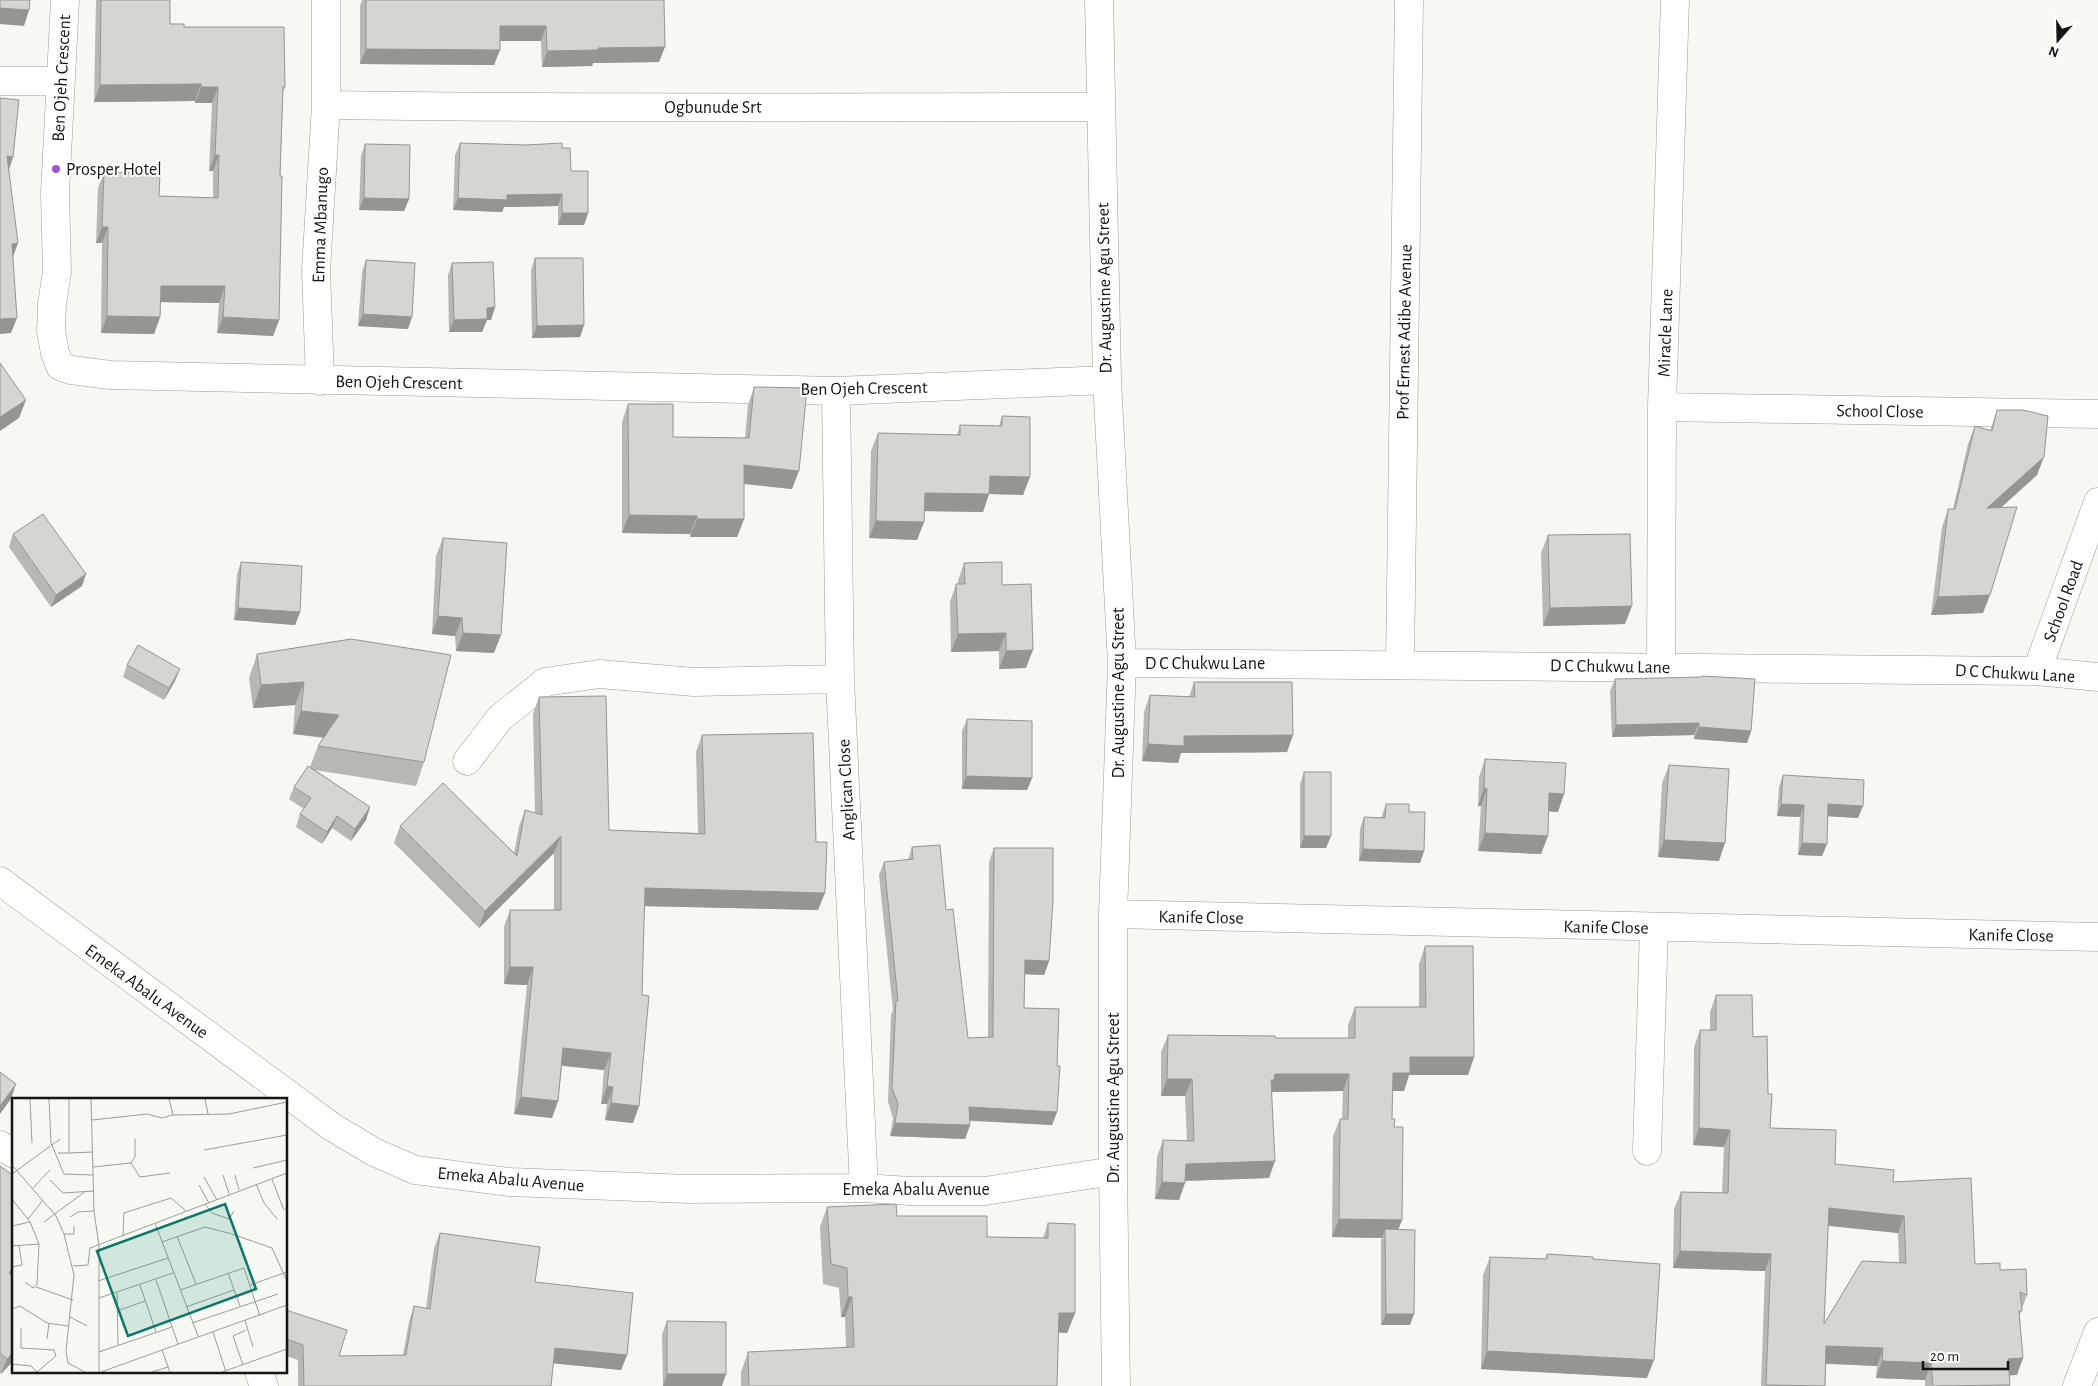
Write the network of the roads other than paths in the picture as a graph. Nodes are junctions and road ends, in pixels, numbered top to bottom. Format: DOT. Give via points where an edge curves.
graph roads {
  1 [pos="65,0"];
  2 [pos="326,0"];
  3 [pos="1099,0"];
  4 [pos="1409,0"];
  5 [pos="1675,0"];
  6 [pos="0,81"];
  7 [pos="60,81"];
  8 [pos="326,105"];
  9 [pos="1100,108"];
  10 [pos="1106,380"];
  11 [pos="320,381"];
  12 [pos="836,391"];
  13 [pos="1662,407"];
  14 [pos="2098,414"];
  15 [pos="2098,502"];
  16 [pos="1122,663"];
  17 [pos="1400,664"];
  18 [pos="1660,667"];
  19 [pos="2037,671"];
  20 [pos="2098,678"];
  21 [pos="840,679"];
  22 [pos="467,761"];
  23 [pos="0,881"];
  24 [pos="1113,914"];
  25 [pos="1654,928"];
  26 [pos="2098,937"];
  27 [pos="0,1145"];
  28 [pos="1647,1151"];
  29 [pos="12,1153"];
  30 [pos="1113,1171"];
  31 [pos="864,1188"];
  32 [pos="2098,1332"];
  33 [pos="260,1374"];
  34 [pos="264,1386"];
  35 [pos="1116,1386"];
  36 [pos="2076,1386"];
  1 -- 7 [label="street, Ben Ojeh Crescent"];
  2 -- 8 [label="street, Emma Mbanugo"];
  3 -- 9 [label="street, Dr. Augustine Agu Street"];
  4 -- 17 [label="street, Prof Ernest Adibe Avenue"];
  5 -- 13 [label="street, Miracle Lane"];
  6 -- 7 [label="street"];
  7 -- 11 [label="street, Ben Ojeh Crescent" via="55,193 57,272 51,331 60,366 110,375"];
  8 -- 9 [label="street, Ogbunude Srt" via="542,109"];
  8 -- 11 [label="street, Emma Mbanugo" via="316,270"];
  9 -- 10 [label="street, Dr. Augustine Agu Street"];
  10 -- 12 [label="street, Ben Ojeh Crescent"];
  10 -- 16 [label="street, Dr. Augustine Agu Street"];
  11 -- 12 [label="street, Ben Ojeh Crescent"];
  12 -- 21 [label="street, Anglican Close"];
  13 -- 14 [label="street, School Close"];
  13 -- 18 [label="street, Miracle Lane"];
  15 -- 19 [label="street, School Road"];
  16 -- 17 [label="street, D C Chukwu Lane"];
  16 -- 24 [label="street, Dr. Augustine Agu Street"];
  17 -- 18 [label="street, D C Chukwu Lane"];
  18 -- 19 [label="street, D C Chukwu Lane"];
  19 -- 20 [label="street, D C Chukwu Lane"];
  21 -- 22 [label="street" via="694,682 599,674 545,682 500,718"];
  21 -- 31 [label="street, Anglican Close"];
  23 -- 31 [label="street, Emeka Abalu Avenue" via="332,1127 374,1152 415,1170 510,1182 587,1186"];
  24 -- 25 [label="street, Kanife Close"];
  24 -- 30 [label="street, Dr. Augustine Agu Street"];
  25 -- 26 [label="street, Kanife Close"];
  25 -- 28 [label="street"];
  27 -- 29 [label="street"];
  30 -- 31 [label="street, Emeka Abalu Avenue" via="985,1191"];
  30 -- 35 [label="street, Dr. Augustine Agu Street"];
  32 -- 36 [label="street"];
  33 -- 34 [label="street"];
}
